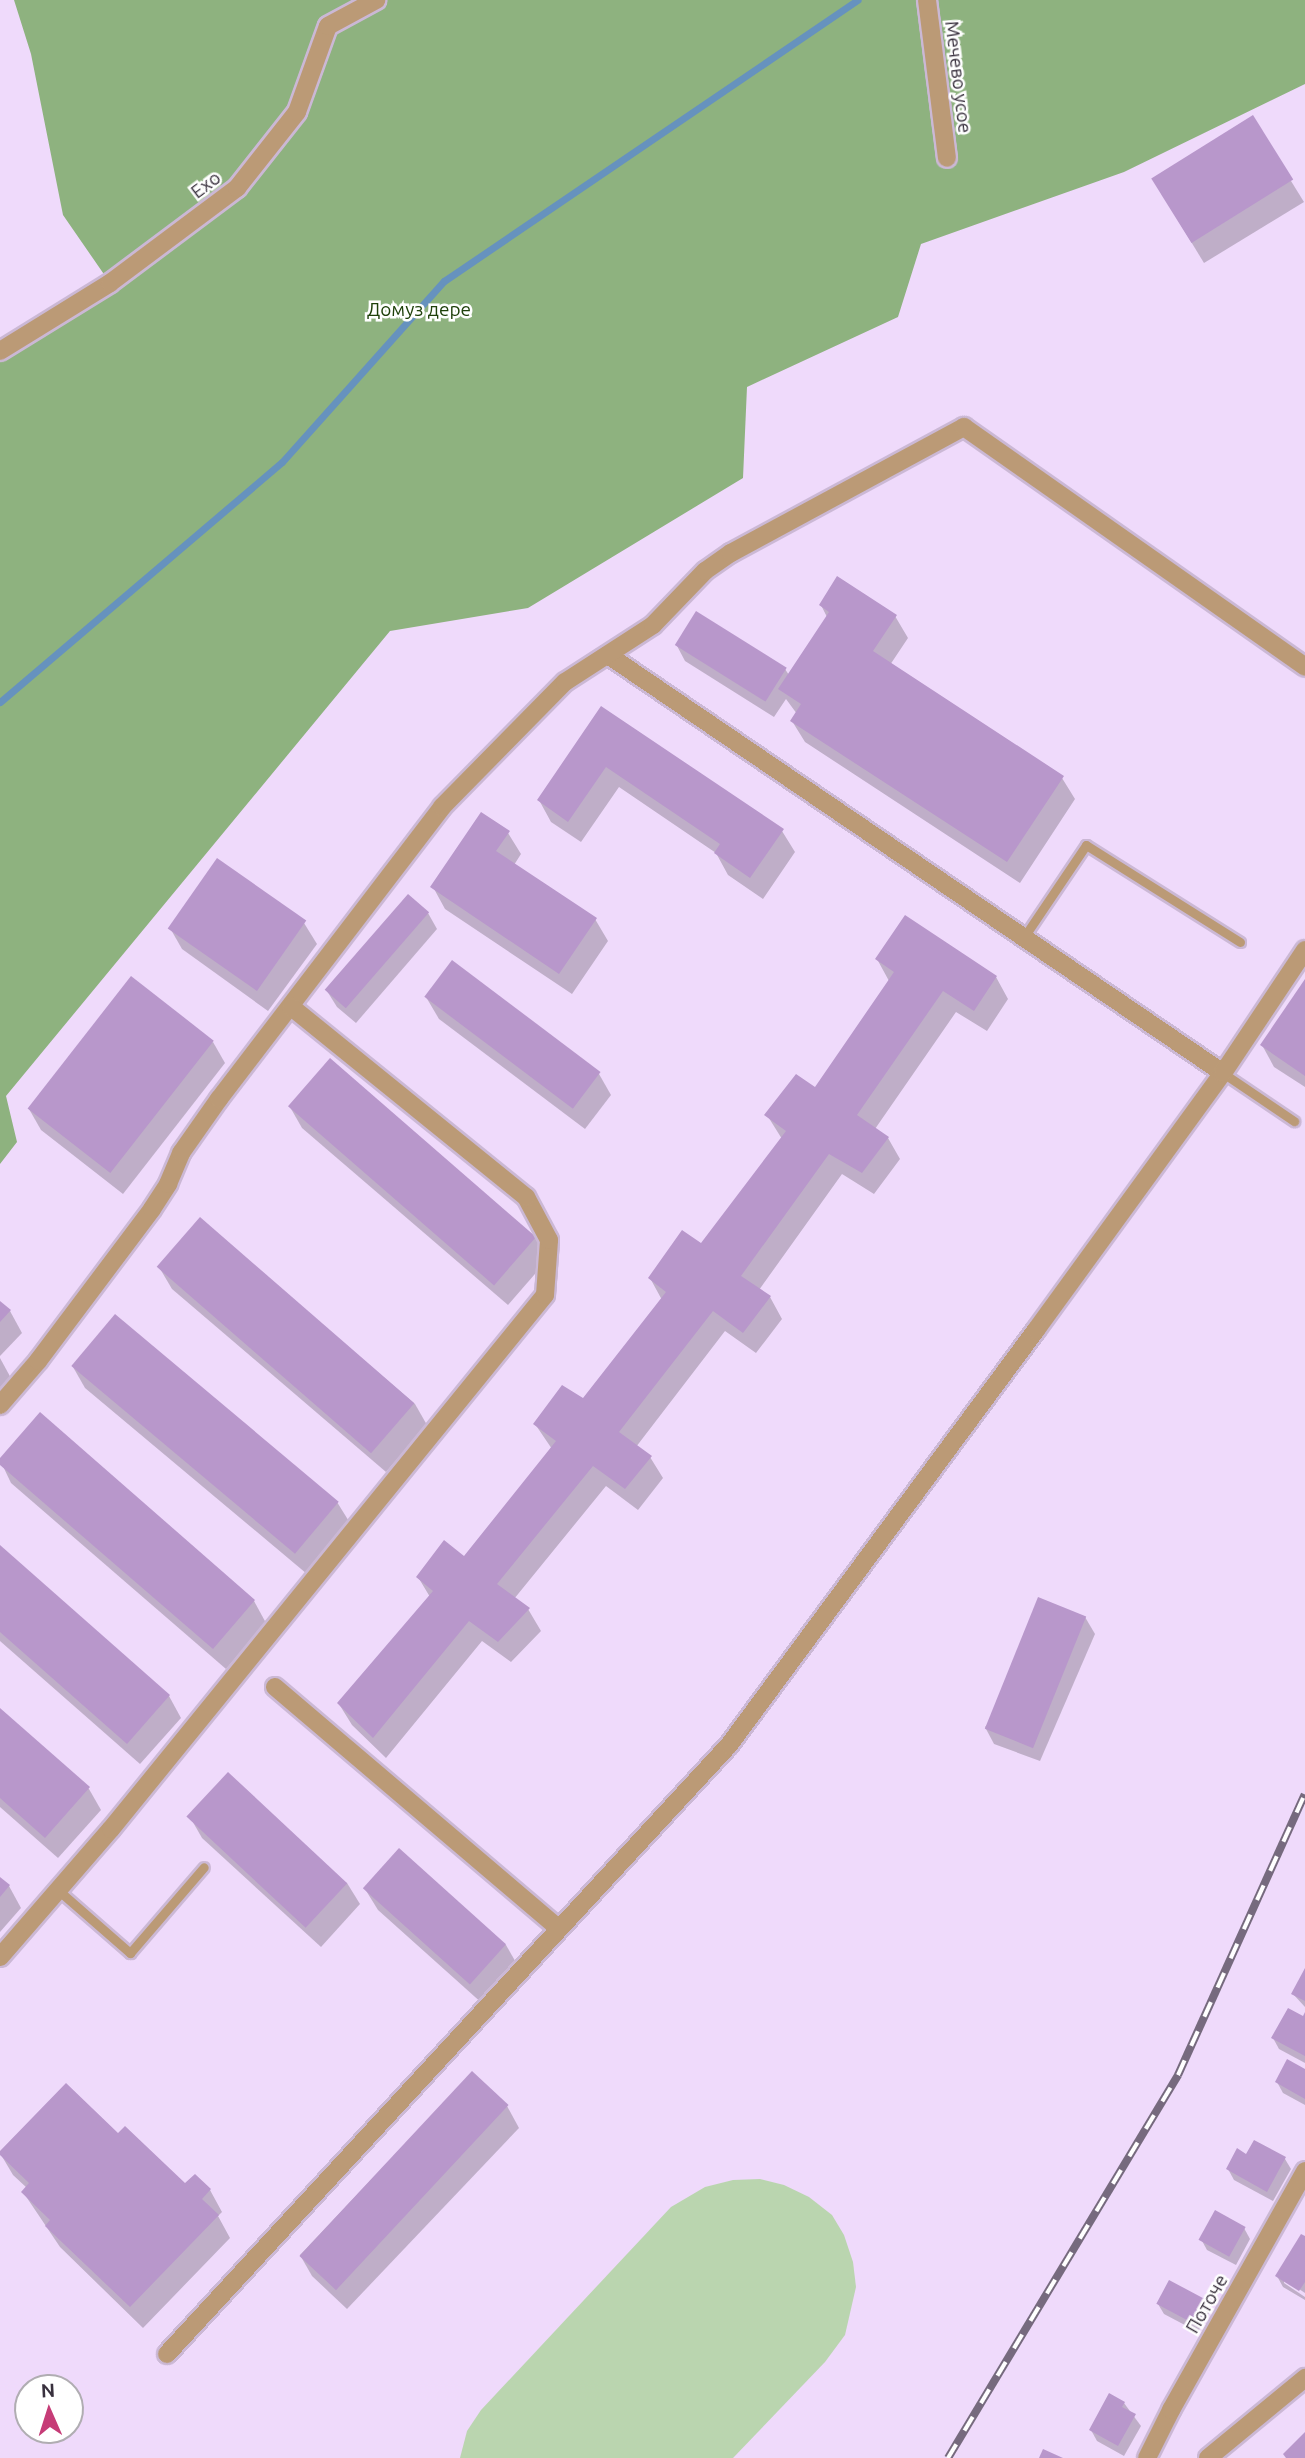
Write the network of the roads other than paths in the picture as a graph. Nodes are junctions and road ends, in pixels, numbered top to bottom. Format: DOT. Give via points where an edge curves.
graph roads {
  1 [pos="376,0"];
  2 [pos="927,0"];
  3 [pos="947,158"];
  4 [pos="0,351"];
  5 [pos="608,655"];
  6 [pos="1305,667"];
  7 [pos="1024,937"];
  8 [pos="1240,942"];
  9 [pos="1305,950"];
  10 [pos="291,1007"];
  11 [pos="1223,1073"];
  12 [pos="1294,1121"];
  13 [pos="0,1405"];
  14 [pos="275,1687"];
  15 [pos="204,1867"];
  16 [pos="58,1890"];
  17 [pos="559,1929"];
  18 [pos="0,1957"];
  19 [pos="1305,2171"];
  20 [pos="167,2354"];
  21 [pos="1305,2378"];
  22 [pos="1147,2458"];
  23 [pos="1208,2458"];
  1 -- 4 [label="street, Ехо" via="328,26 297,111 237,188 110,283"];
  2 -- 3 [label="street, Мечево усое"];
  5 -- 6 [label="street" via="653,625 705,571 732,553 964,427"];
  5 -- 7 [label="street"];
  5 -- 10 [label="street" via="565,682 442,807"];
  7 -- 8 [label="lane" via="1086,845"];
  7 -- 11 [label="street"];
  9 -- 11 [label="street"];
  10 -- 13 [label="street" via="189,1142 152,1209"];
  10 -- 16 [label="street" via="526,1197 549,1240 545,1295"];
  11 -- 12 [label="lane"];
  11 -- 17 [label="street" via="729,1745"];
  14 -- 17 [label="street"];
  15 -- 16 [label="lane" via="130,1953"];
  16 -- 18 [label="street"];
  17 -- 20 [label="street"];
  19 -- 22 [label="street, Поточе"];
  21 -- 23 [label="street"];
}
